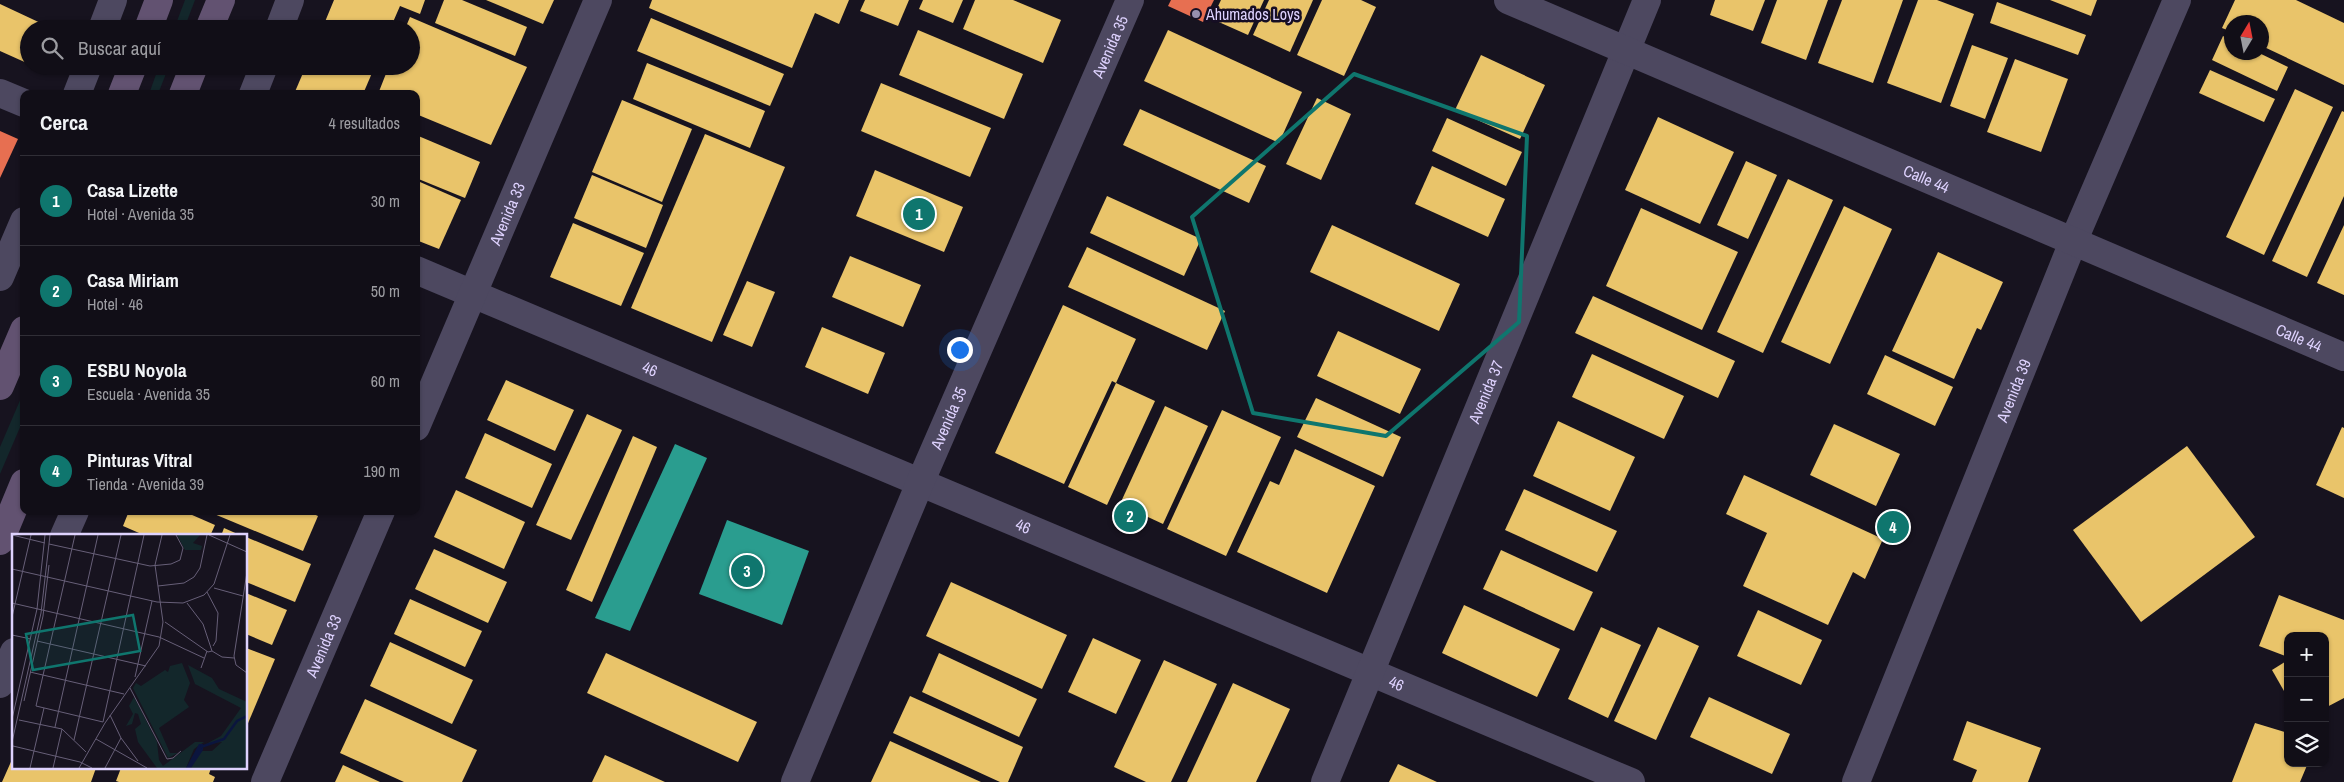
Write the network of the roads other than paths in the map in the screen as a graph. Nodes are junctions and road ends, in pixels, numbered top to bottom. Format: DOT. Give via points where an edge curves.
graph roads {
  1 [pos="113,0"];
  2 [pos="159,0"];
  3 [pos="221,0"];
  4 [pos="290,0"];
  5 [pos="598,0"];
  6 [pos="1130,0"];
  7 [pos="1508,0"];
  8 [pos="1647,0"];
  9 [pos="2177,0"];
  10 [pos="105,20"];
  11 [pos="151,20"];
  12 [pos="213,20"];
  13 [pos="282,20"];
  14 [pos="1625,50"];
  15 [pos="84,75"];
  16 [pos="129,75"];
  17 [pos="190,75"];
  18 [pos="260,75"];
  19 [pos="79,90"];
  20 [pos="124,90"];
  21 [pos="185,90"];
  22 [pos="254,90"];
  23 [pos="0,93"];
  24 [pos="20,101"];
  25 [pos="20,230"];
  26 [pos="2073,242"];
  27 [pos="420,272"];
  28 [pos="0,278"];
  29 [pos="473,294"];
  30 [pos="20,339"];
  31 [pos="2344,357"];
  32 [pos="0,386"];
  33 [pos="420,419"];
  34 [pos="920,483"];
  35 [pos="20,493"];
  36 [pos="73,515"];
  37 [pos="378,515"];
  38 [pos="65,534"];
  39 [pos="0,541"];
  40 [pos="12,657"];
  41 [pos="1371,674"];
  42 [pos="0,684"];
  43 [pos="265,782"];
  44 [pos="795,782"];
  45 [pos="1325,782"];
  46 [pos="1631,782"];
  47 [pos="1856,782"];
  1 -- 10 [label="street"];
  2 -- 11 [label="main road"];
  3 -- 12 [label="main road"];
  4 -- 13 [label="street"];
  5 -- 29 [label="street, Avenida 33"];
  6 -- 34 [label="street, Avenida 35"];
  7 -- 14 [label="street, Calle 44"];
  8 -- 14 [label="street, Avenida 37"];
  9 -- 26 [label="street, Avenida 39"];
  14 -- 26 [label="street, Calle 44"];
  14 -- 41 [label="street, Avenida 37"];
  15 -- 19 [label="street"];
  16 -- 20 [label="main road"];
  17 -- 21 [label="main road"];
  18 -- 22 [label="street"];
  23 -- 24 [label="street"];
  25 -- 28 [label="street"];
  26 -- 31 [label="street, Calle 44"];
  26 -- 47 [label="street, Avenida 39"];
  27 -- 29 [label="street, 46"];
  29 -- 33 [label="street, Avenida 33"];
  29 -- 34 [label="street, 46"];
  30 -- 32 [label="main road"];
  34 -- 41 [label="street, 46"];
  34 -- 44 [label="street, Avenida 35"];
  35 -- 39 [label="main road"];
  36 -- 38 [label="street"];
  37 -- 43 [label="street, Avenida 33"];
  40 -- 42 [label="street"];
  41 -- 45 [label="street, Avenida 37"];
  41 -- 46 [label="street, 46"];
}
